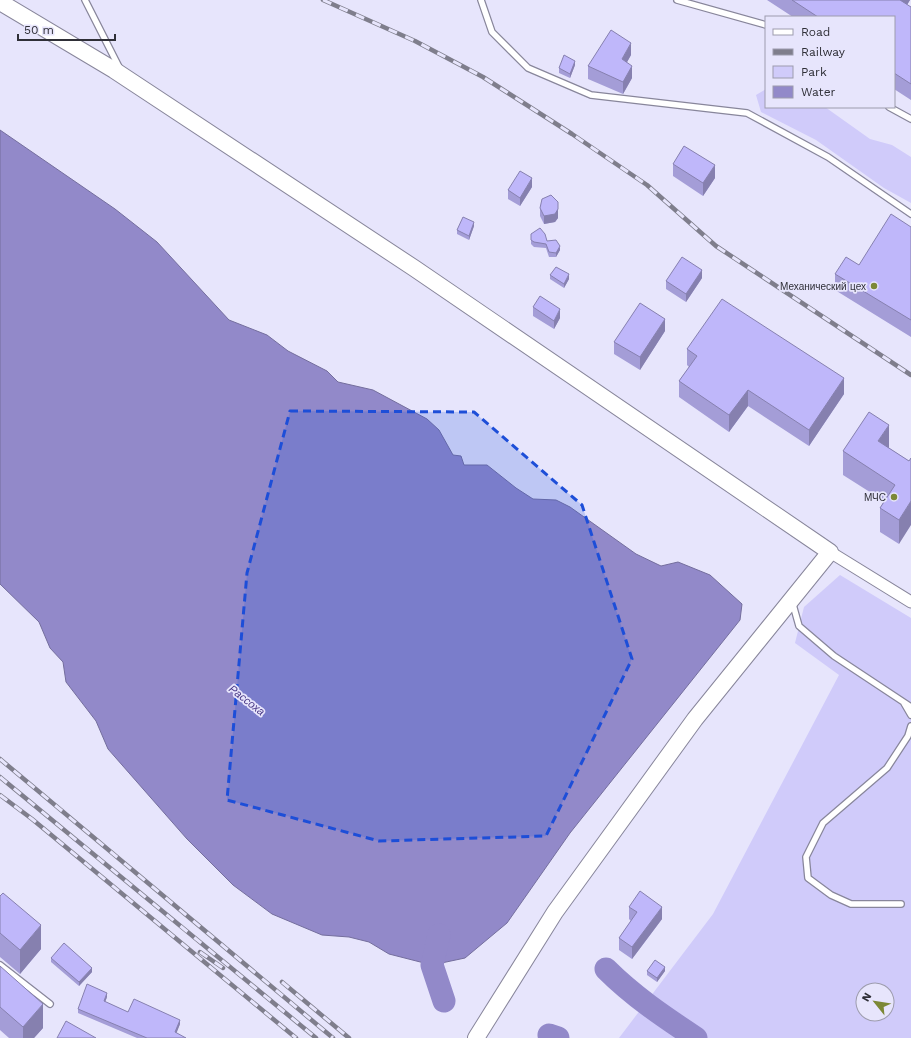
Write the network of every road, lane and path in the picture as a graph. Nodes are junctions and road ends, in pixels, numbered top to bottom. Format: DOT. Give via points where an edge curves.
graph roads {
  1 [pos="85,0"];
  2 [pos="481,0"];
  3 [pos="677,0"];
  4 [pos="0,2"];
  5 [pos="765,25"];
  6 [pos="124,76"];
  7 [pos="892,108"];
  8 [pos="911,119"];
  9 [pos="911,214"];
  10 [pos="830,552"];
  11 [pos="792,599"];
  12 [pos="911,602"];
  13 [pos="904,703"];
  14 [pos="911,707"];
  15 [pos="911,715"];
  16 [pos="911,726"];
  17 [pos="901,904"];
  18 [pos="0,965"];
  19 [pos="50,1004"];
  20 [pos="476,1038"];
  1 -- 6 [label="lane"];
  2 -- 9 [label="lane" via="492,32 528,68 591,95 747,113 828,157"];
  3 -- 5 [label="lane"];
  4 -- 6 [label="street"];
  6 -- 10 [label="street" via="414,268"];
  7 -- 8 [label="lane"];
  10 -- 11 [label="street"];
  10 -- 12 [label="street"];
  11 -- 13 [label="lane" via="799,626 834,656"];
  11 -- 20 [label="street" via="695,719 555,912"];
  13 -- 14 [label="lane"];
  13 -- 15 [label="lane"];
  16 -- 17 [label="lane" via="908,736 887,768 822,823 806,857 808,878 831,895 852,904"];
  18 -- 19 [label="lane"];
}
